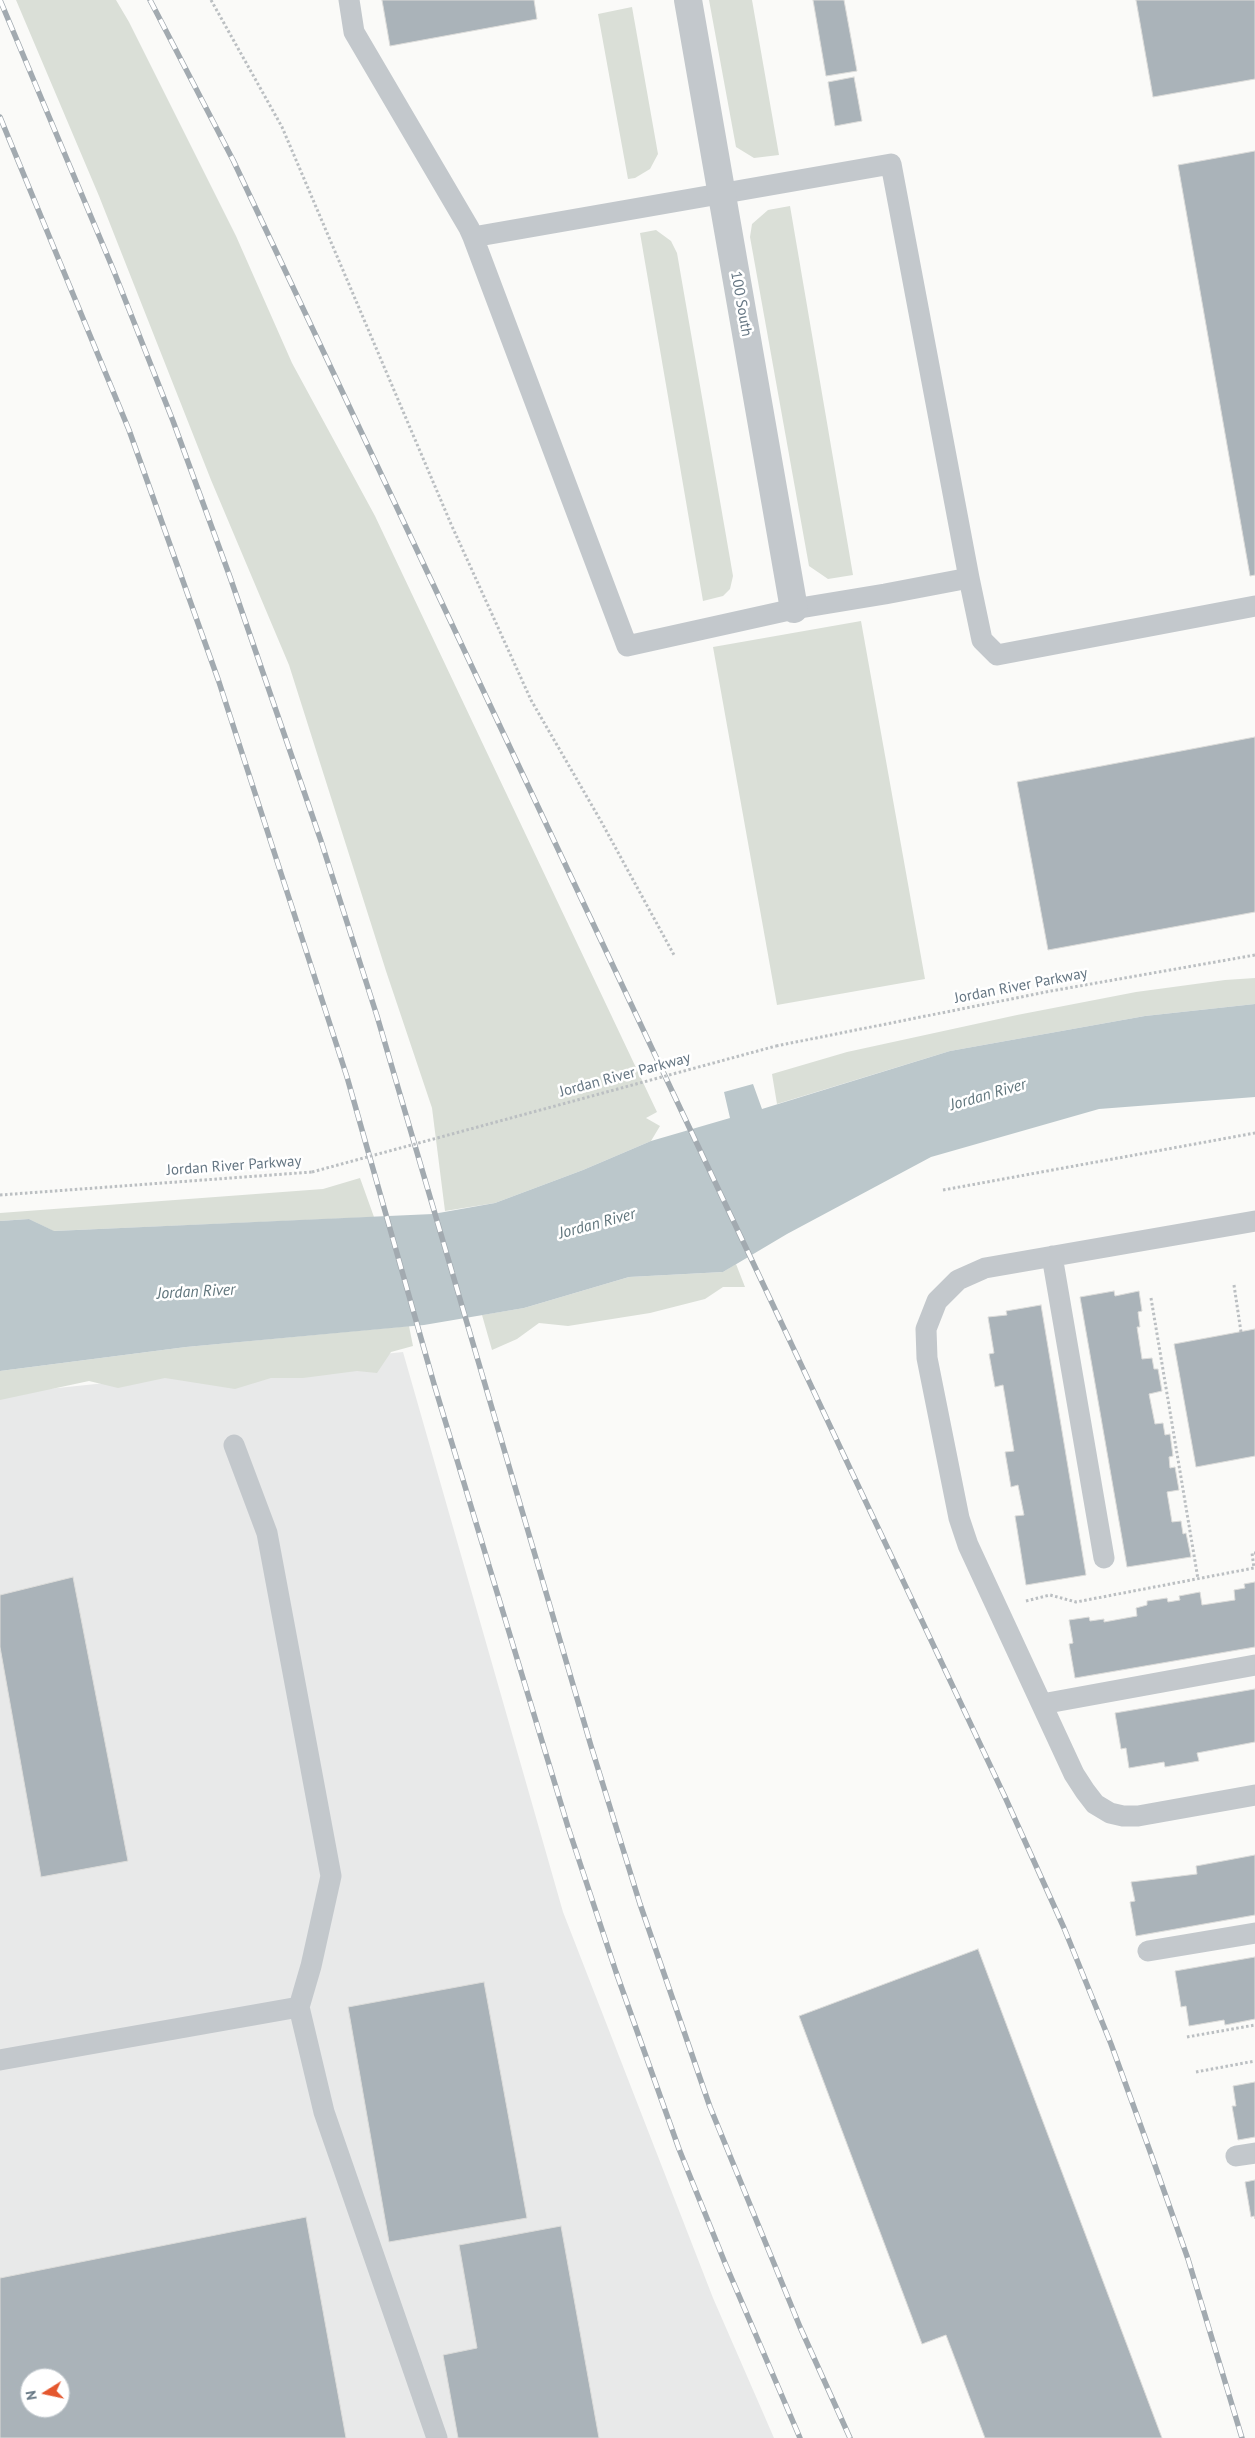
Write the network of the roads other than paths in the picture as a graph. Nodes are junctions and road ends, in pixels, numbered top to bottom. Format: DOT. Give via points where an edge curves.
graph roads {
  1 [pos="349,0"];
  2 [pos="688,0"];
  3 [pos="722,195"];
  4 [pos="473,237"];
  5 [pos="969,578"];
  6 [pos="1255,606"];
  7 [pos="794,608"];
  8 [pos="1255,1221"];
  9 [pos="1052,1256"];
  10 [pos="234,1445"];
  11 [pos="1104,1558"];
  12 [pos="1255,1665"];
  13 [pos="1042,1704"];
  14 [pos="1255,1795"];
  15 [pos="1255,1933"];
  16 [pos="1148,1951"];
  17 [pos="299,2007"];
  18 [pos="0,2060"];
  19 [pos="437,2438"];
  1 -- 4 [label="lane" via="354,32"];
  2 -- 3 [label="street, 100 South"];
  3 -- 4 [label="lane"];
  3 -- 5 [label="lane" via="891,164"];
  3 -- 7 [label="street, 100 South"];
  4 -- 7 [label="lane" via="627,646"];
  5 -- 6 [label="lane" via="982,640 997,655"];
  5 -- 7 [label="lane"];
  8 -- 9 [label="lane"];
  9 -- 11 [label="lane"];
  9 -- 13 [label="lane" via="985,1268 958,1280 937,1301 926,1329 927,1358 958,1518"];
  10 -- 17 [label="lane" via="267,1533 331,1876"];
  12 -- 13 [label="lane"];
  13 -- 14 [label="lane" via="1074,1774 1095,1804 1110,1813 1138,1816"];
  15 -- 16 [label="lane"];
  17 -- 18 [label="lane"];
  17 -- 19 [label="lane" via="324,2112"];
}
